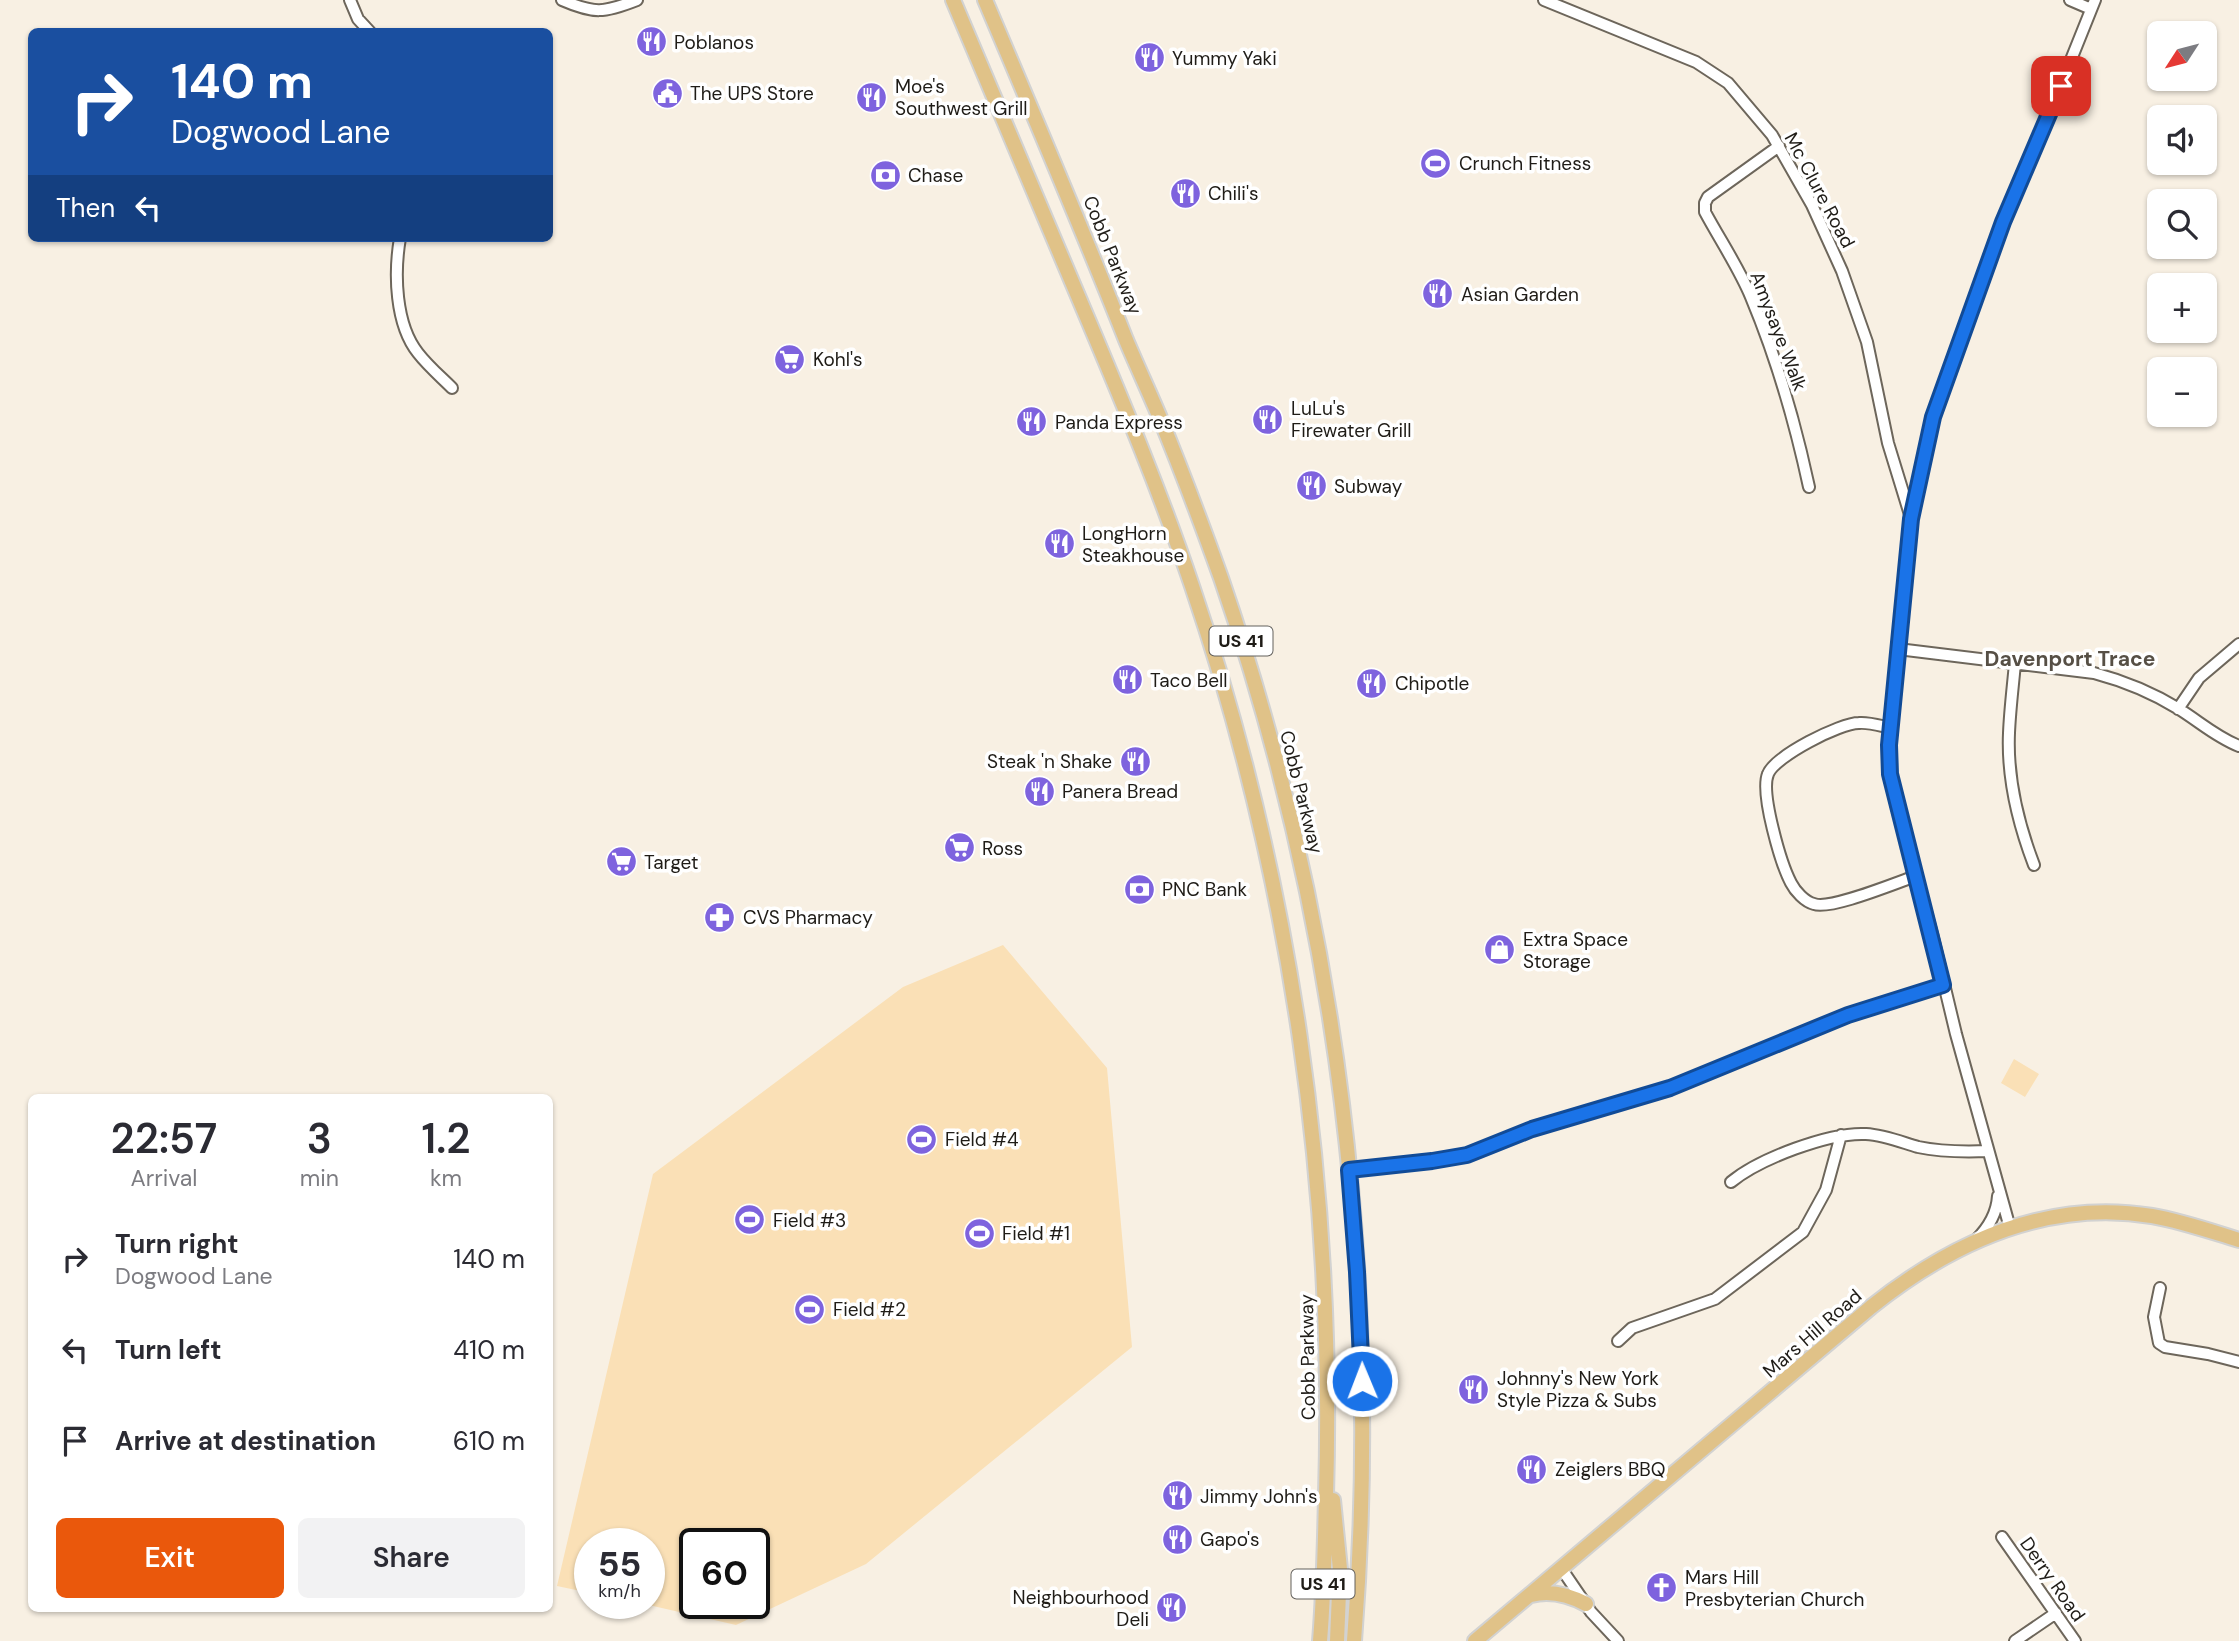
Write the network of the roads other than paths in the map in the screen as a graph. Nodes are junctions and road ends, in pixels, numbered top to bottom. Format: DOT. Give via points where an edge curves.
graph roads {
  1 [pos="351,0"];
  2 [pos="562,0"];
  3 [pos="637,0"];
  4 [pos="953,0"];
  5 [pos="985,0"];
  6 [pos="1544,0"];
  7 [pos="2070,0"];
  8 [pos="2093,4"];
  9 [pos="366,28"];
  10 [pos="1779,146"];
  11 [pos="399,242"];
  12 [pos="452,388"];
  13 [pos="1809,487"];
  14 [pos="1911,519"];
  15 [pos="2239,644"];
  16 [pos="1898,649"];
  17 [pos="2015,663"];
  18 [pos="2178,709"];
  19 [pos="1891,728"];
  20 [pos="2239,746"];
  21 [pos="2034,865"];
  22 [pos="1916,876"];
  23 [pos="1943,985"];
  24 [pos="1841,1135"];
  25 [pos="1988,1151"];
  26 [pos="1349,1170"];
  27 [pos="1731,1182"];
  28 [pos="1998,1186"];
  29 [pos="2010,1227"];
  30 [pos="2239,1240"];
  31 [pos="1975,1241"];
  32 [pos="2160,1288"];
  33 [pos="1618,1341"];
  34 [pos="2239,1362"];
  35 [pos="1327,1468"];
  36 [pos="2003,1537"];
  37 [pos="1561,1568"];
  38 [pos="1529,1596"];
  39 [pos="1586,1604"];
  40 [pos="2056,1613"];
  41 [pos="1320,1641"];
  42 [pos="1338,1641"];
  43 [pos="1354,1641"];
  44 [pos="1475,1641"];
  45 [pos="1618,1641"];
  46 [pos="2015,1641"];
  47 [pos="2075,1641"];
  1 -- 9 [label="street"];
  2 -- 3 [label="street" via="582,9 609,11"];
  4 -- 35 [label="main road, Cobb Parkway / US 41" via="1156,486 1194,590 1245,764 1287,956 1311,1127 1326,1307"];
  5 -- 26 [label="main road, Cobb Parkway / US 41" via="1161,421 1245,654 1273,750 1309,906"];
  6 -- 10 [label="street, Mc Clure Road" via="1696,62 1728,83"];
  7 -- 8 [label="street"];
  8 -- 14 [label="street" via="2003,222 1951,363 1933,417"];
  10 -- 13 [label="street, Amysaye Walk" via="1704,203 1750,295 1795,423"];
  10 -- 14 [label="street, Mc Clure Road" via="1842,271 1867,342 1888,443"];
  11 -- 12 [label="street" via="396,260 404,327 417,352"];
  14 -- 16 [label="street"];
  15 -- 18 [label="street" via="2199,678"];
  16 -- 17 [label="street"];
  16 -- 19 [label="street"];
  17 -- 18 [label="street" via="2121,680"];
  17 -- 21 [label="street" via="2009,734 2012,782 2021,832"];
  18 -- 20 [label="street" via="2220,739"];
  19 -- 22 [label="street" via="1890,774"];
  19 -- 22 [label="street" via="1858,722 1794,750 1773,766 1765,790 1791,884 1803,898 1828,905"];
  22 -- 23 [label="street"];
  23 -- 25 [label="street"];
  23 -- 26 [label="street" via="1848,1015 1670,1088 1532,1129 1467,1155"];
  24 -- 25 [label="street" via="1869,1134 1948,1152"];
  24 -- 27 [label="street" via="1746,1170"];
  24 -- 33 [label="street" via="1826,1190 1803,1232 1715,1299 1632,1328"];
  25 -- 28 [label="street"];
  26 -- 43 [label="main road, Cobb Parkway / US 41" via="1362,1394"];
  28 -- 29 [label="street"];
  28 -- 31 [label="street" via="1994,1213"];
  29 -- 30 [label="main road, Mars Hill Road" via="2058,1216 2111,1212 2153,1216"];
  29 -- 31 [label="main road, Mars Hill Road"];
  31 -- 37 [label="main road, Mars Hill Road" via="1923,1268 1880,1300"];
  32 -- 34 [label="street" via="2154,1317 2159,1343"];
  35 -- 41 [label="main road, Cobb Parkway / US 41"];
  35 -- 42 [label="main road" via="1340,1569"];
  36 -- 40 [label="street, Derry Road"];
  37 -- 38 [label="main road, Mars Hill Road"];
  37 -- 39 [label="street"];
  38 -- 39 [label="main road" via="1549,1593"];
  38 -- 44 [label="main road, Mars Hill Road"];
  39 -- 45 [label="street"];
  40 -- 46 [label="street"];
  40 -- 47 [label="street, Derry Road"];
}
